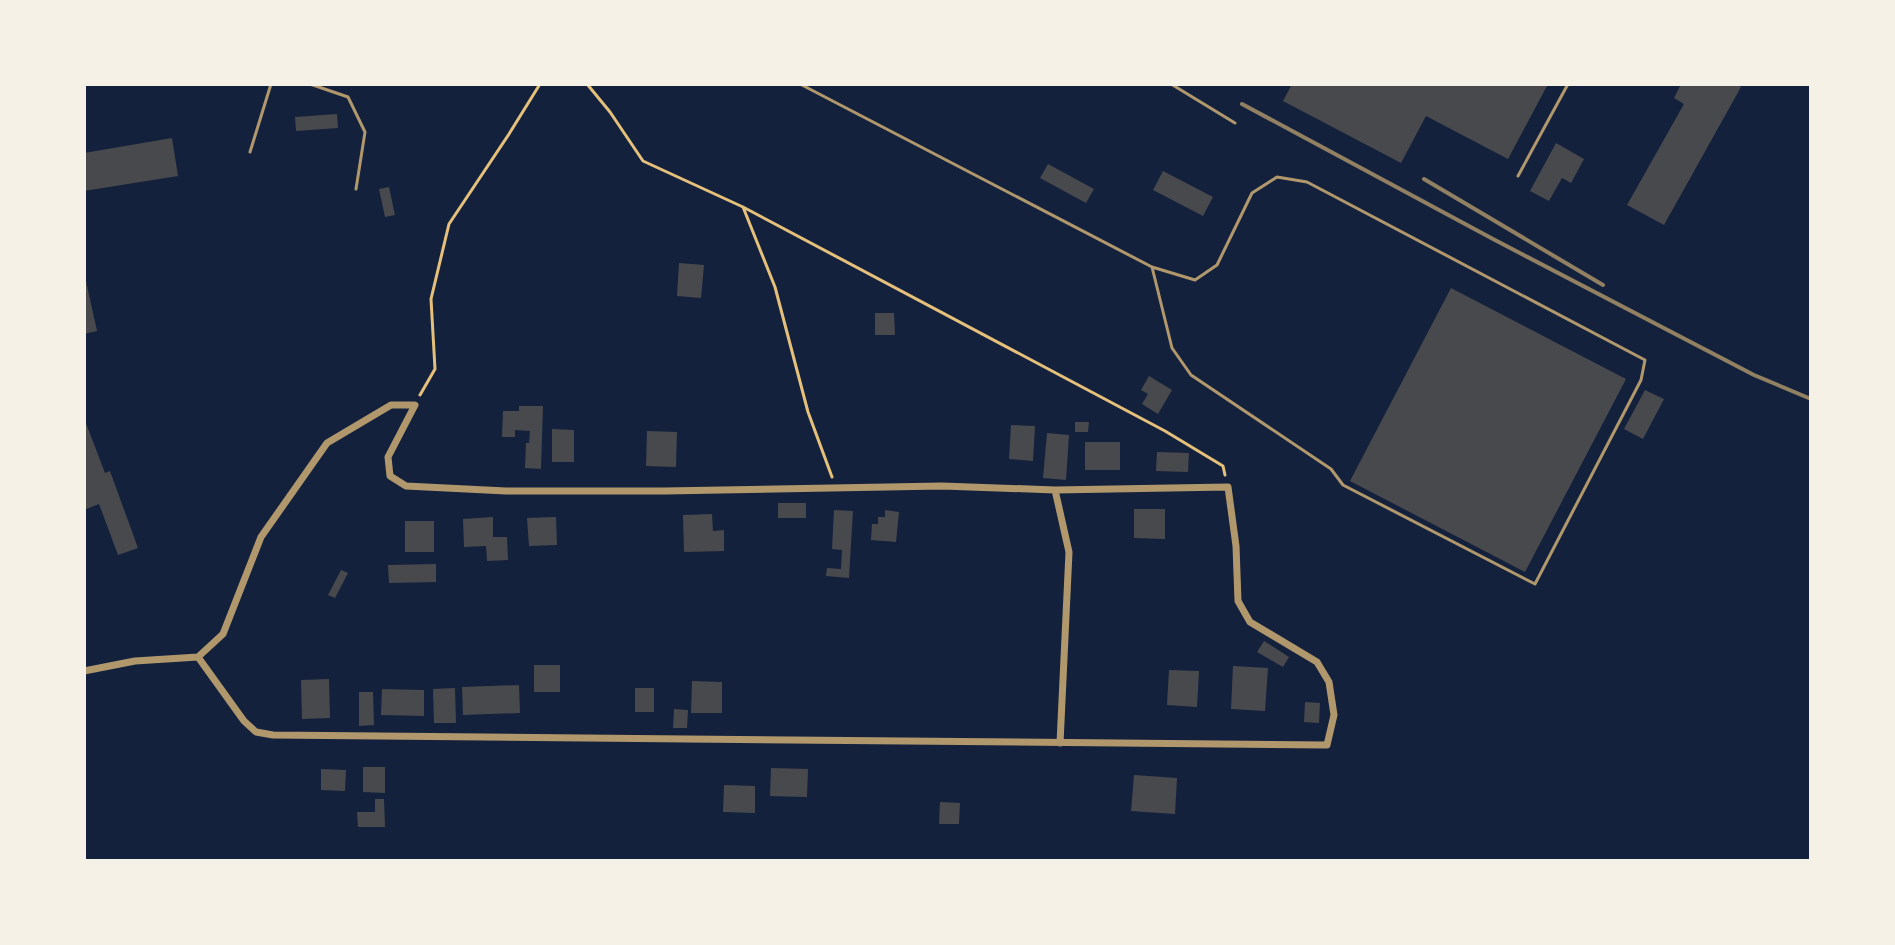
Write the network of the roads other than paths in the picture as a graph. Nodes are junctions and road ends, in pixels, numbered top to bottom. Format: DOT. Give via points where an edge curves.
graph roads {
  1 [pos="271,84"];
  2 [pos="310,84"];
  3 [pos="800,84"];
  4 [pos="1050,84"];
  5 [pos="1100,84"];
  6 [pos="1171,84"];
  7 [pos="1568,84"];
  8 [pos="1235,123"];
  9 [pos="250,152"];
  10 [pos="1518,176"];
  11 [pos="356,189"];
  12 [pos="1152,267"];
  13 [pos="1055,490"];
  14 [pos="198,657"];
  15 [pos="84,671"];
  16 [pos="1060,743"];
  1 -- 9 [label="lane"];
  2 -- 11 [label="lane" via="348,97 365,132"];
  3 -- 12 [label="lane"];
  4 -- 5 [label="lane"];
  6 -- 8 [label="lane"];
  7 -- 10 [label="lane"];
  12 -- 12 [label="lane" via="1172,348 1191,375 1331,469 1343,485 1535,584 1641,380 1645,360 1307,182 1277,177 1252,193 1217,265 1195,280"];
  13 -- 14 [label="street" via="942,486 506,491 406,486 390,476 388,457 415,405 391,405 327,443 261,537 223,634"];
  13 -- 16 [label="street" via="1069,552"];
  13 -- 16 [label="street" via="1228,487 1238,601 1250,622 1317,662 1329,682 1334,715 1327,745"];
  14 -- 15 [label="street"];
  14 -- 16 [label="street" via="244,721 256,732 273,735"];
}
